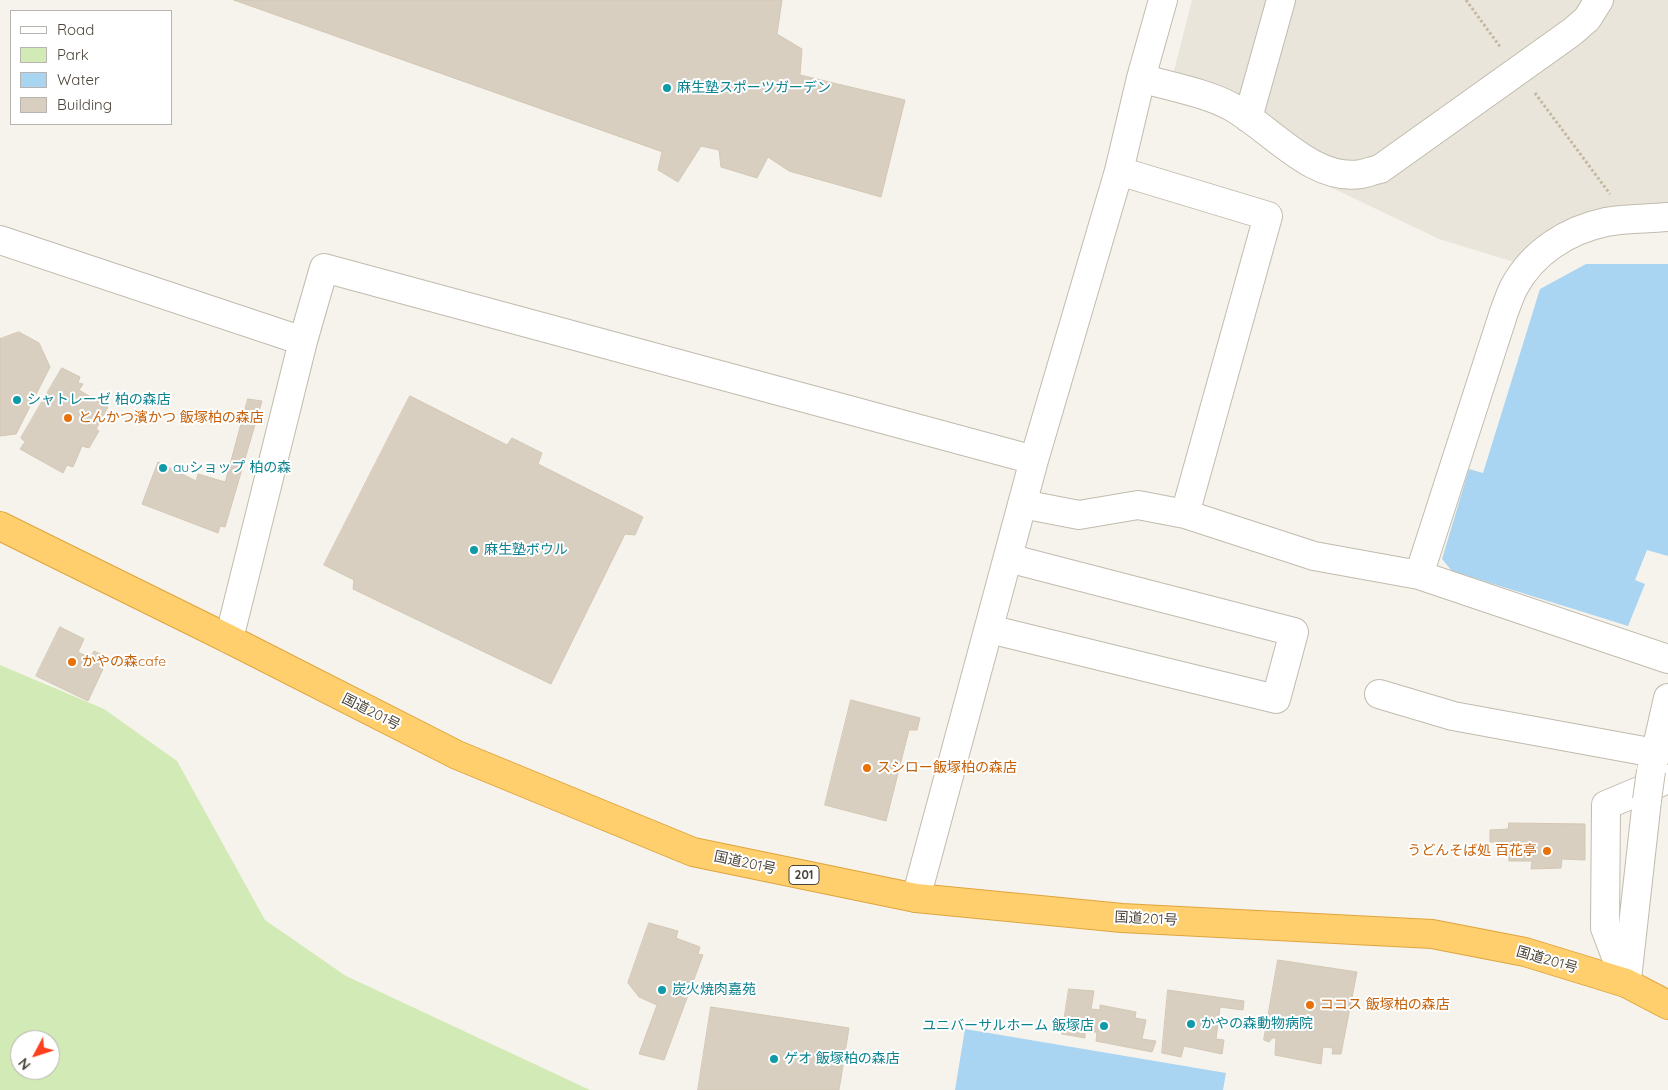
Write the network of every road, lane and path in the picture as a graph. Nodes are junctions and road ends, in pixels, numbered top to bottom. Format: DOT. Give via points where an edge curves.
graph roads {
  1 [pos="1162,0"];
  2 [pos="1281,0"];
  3 [pos="1466,0"];
  4 [pos="1599,0"];
  5 [pos="1518,70"];
  6 [pos="1141,78"];
  7 [pos="1248,118"];
  8 [pos="1119,171"];
  9 [pos="1668,217"];
  10 [pos="1630,220"];
  11 [pos="0,240"];
  12 [pos="304,341"];
  13 [pos="1034,460"];
  14 [pos="1022,504"];
  15 [pos="1185,514"];
  16 [pos="0,526"];
  17 [pos="1008,558"];
  18 [pos="1420,575"];
  19 [pos="989,629"];
  20 [pos="229,640"];
  21 [pos="1668,659"];
  22 [pos="1378,694"];
  23 [pos="1668,698"];
  24 [pos="1658,767"];
  25 [pos="916,898"];
  26 [pos="1626,983"];
  27 [pos="1668,1005"];
  1 -- 6 [label="street"];
  2 -- 7 [label="street"];
  3 -- 5 [label="path"];
  4 -- 5 [label="street" via="1587,19 1572,32"];
  5 -- 7 [label="street" via="1380,168 1360,174 1335,173 1312,164"];
  5 -- 10 [label="path"];
  6 -- 7 [label="street" via="1209,97 1232,106"];
  6 -- 8 [label="street"];
  8 -- 13 [label="street"];
  8 -- 15 [label="street" via="1268,216"];
  9 -- 10 [label="street"];
  10 -- 18 [label="street" via="1607,222 1571,232 1540,254 1514,287"];
  11 -- 12 [label="street"];
  12 -- 13 [label="street" via="324,268"];
  12 -- 20 [label="street"];
  13 -- 14 [label="street"];
  14 -- 15 [label="street" via="1079,515 1138,505"];
  14 -- 17 [label="street"];
  15 -- 18 [label="street" via="1314,556"];
  16 -- 20 [label="highway, 国道201号 / 201"];
  17 -- 19 [label="street"];
  17 -- 19 [label="street" via="1294,632 1276,700"];
  18 -- 21 [label="street"];
  19 -- 25 [label="street"];
  20 -- 25 [label="highway, 国道201号 / 201" via="457,755 692,852"];
  22 -- 24 [label="street"];
  23 -- 24 [label="street"];
  24 -- 26 [label="street, bridge" via="1647,800"];
  24 -- 26 [label="street" via="1606,805 1605,928"];
  25 -- 26 [label="highway, 国道201号 / 201" via="1122,918 1432,934 1525,952"];
  26 -- 27 [label="highway, 国道201号 / 201"];
}
